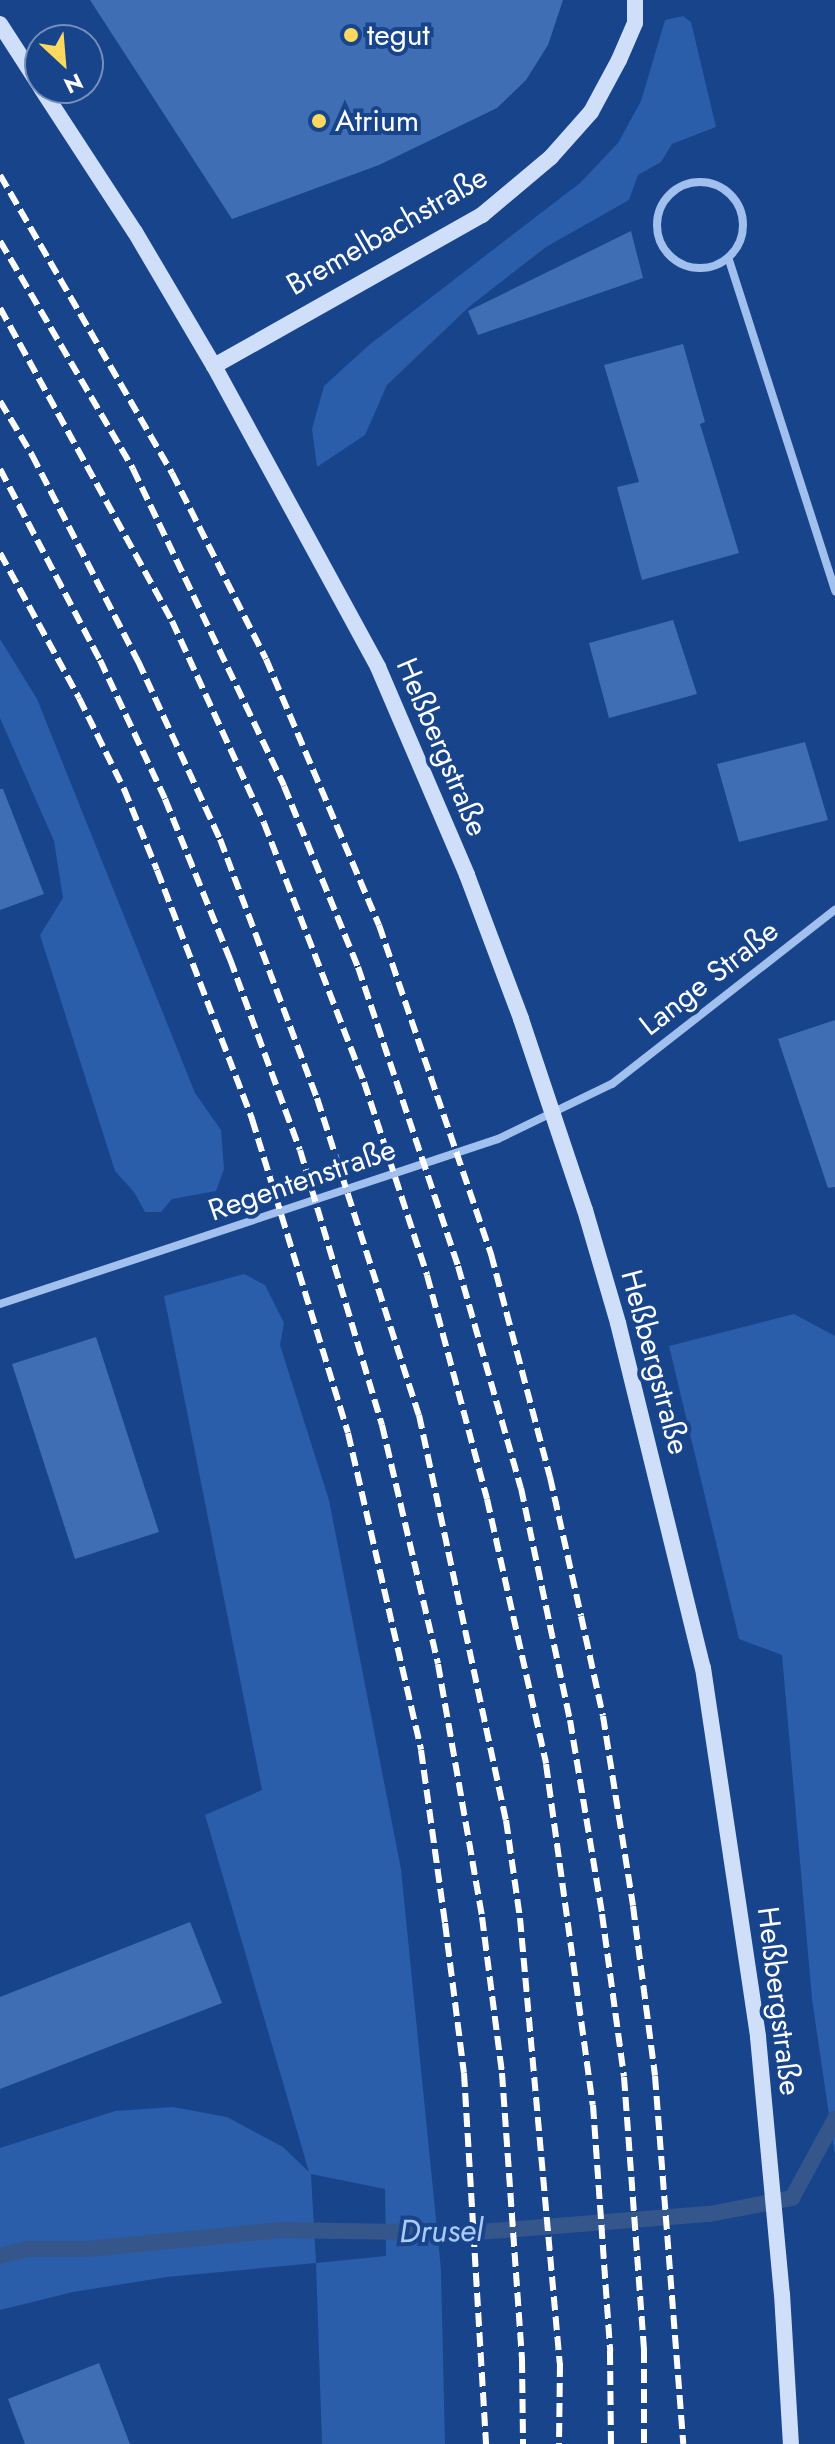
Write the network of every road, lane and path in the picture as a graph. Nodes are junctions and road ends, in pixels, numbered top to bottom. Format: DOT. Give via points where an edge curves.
graph roads {
  1 [pos="635,0"];
  2 [pos="0,24"];
  3 [pos="24,61"];
  4 [pos="52,104"];
  5 [pos="729,260"];
  6 [pos="214,366"];
  7 [pos="835,591"];
  8 [pos="835,910"];
  9 [pos="612,1084"];
  10 [pos="0,1304"];
  11 [pos="791,2444"];
  1 -- 6 [label="main road, Bremelbachstraße" via="635,23 612,73 591,112 551,157 482,215"];
  2 -- 3 [label="main road, Heßbergstraße"];
  4 -- 6 [label="main road, Heßbergstraße"];
  5 -- 5 [label="street" via="743,238 743,212 728,191 702,181 674,189 658,212 657,240 675,263 702,270"];
  5 -- 7 [label="street"];
  6 -- 11 [label="main road, Heßbergstraße, bridge" via="378,667 467,875 521,1019 618,1323 703,1668 758,2037"];
  8 -- 9 [label="street, Lange Straße"];
  9 -- 10 [label="street, Regentenstraße" via="498,1139"];
}
